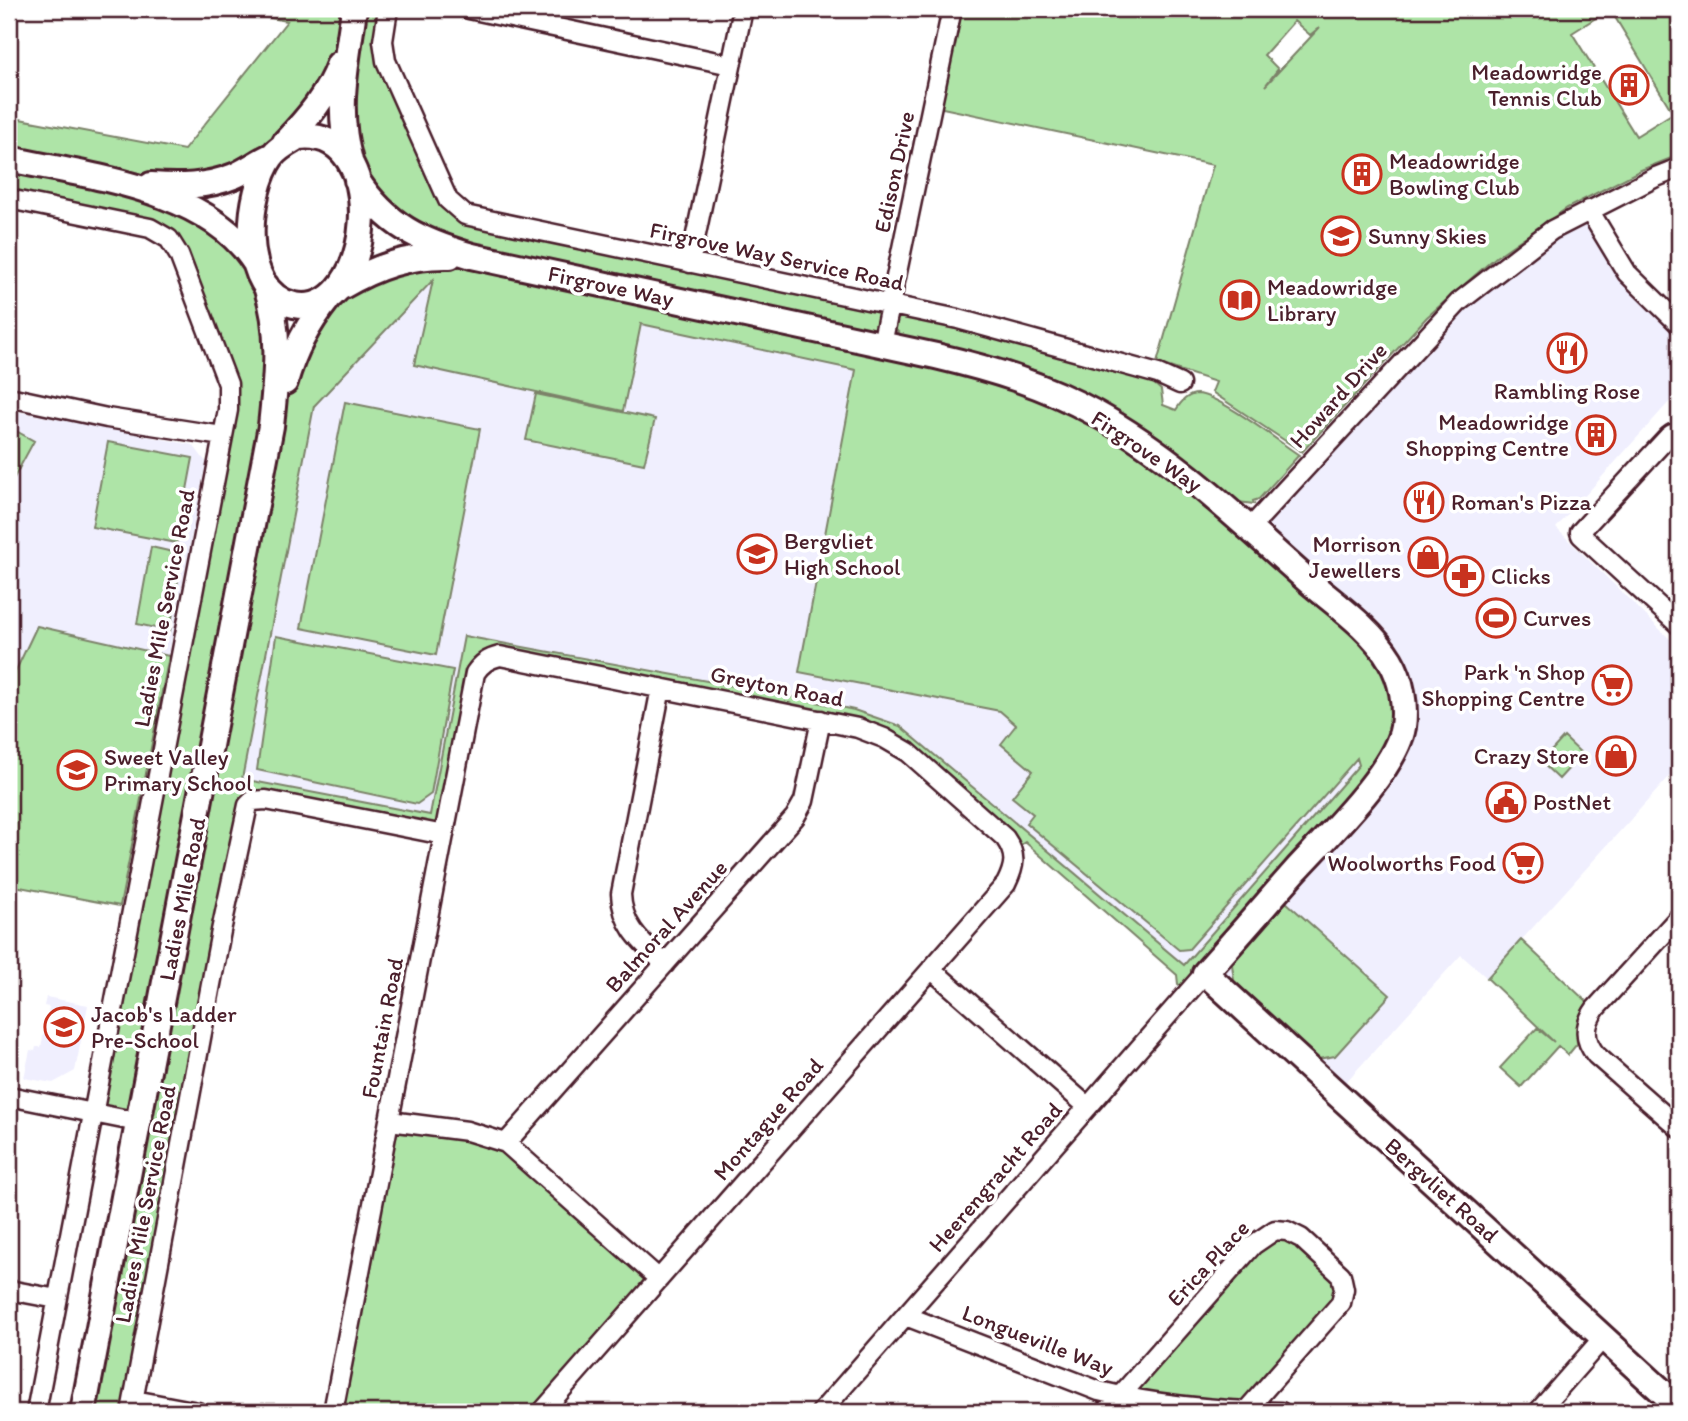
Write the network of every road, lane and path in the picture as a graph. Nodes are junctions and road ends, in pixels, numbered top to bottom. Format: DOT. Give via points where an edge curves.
graph roads {
  1 [pos="388,9"];
  2 [pos="469,9"];
  3 [pos="743,9"];
  4 [pos="952,9"];
  5 [pos="353,16"];
  6 [pos="730,65"];
  7 [pos="277,151"];
  8 [pos="9,159"];
  9 [pos="1679,168"];
  10 [pos="354,171"];
  11 [pos="119,183"];
  12 [pos="9,199"];
  13 [pos="1589,210"];
  14 [pos="472,256"];
  15 [pos="690,262"];
  16 [pos="262,276"];
  17 [pos="334,293"];
  18 [pos="891,304"];
  19 [pos="1679,324"];
  20 [pos="882,344"];
  21 [pos="1180,384"];
  22 [pos="9,397"];
  23 [pos="271,426"];
  24 [pos="222,436"];
  25 [pos="1679,436"];
  26 [pos="1250,528"];
  27 [pos="1679,625"];
  28 [pos="489,658"];
  29 [pos="661,688"];
  30 [pos="821,720"];
  31 [pos="444,835"];
  32 [pos="1013,850"];
  33 [pos="1679,917"];
  34 [pos="665,964"];
  35 [pos="932,969"];
  36 [pos="1206,973"];
  37 [pos="9,1096"];
  38 [pos="1088,1107"];
  39 [pos="92,1113"];
  40 [pos="390,1121"];
  41 [pos="138,1122"];
  42 [pos="1679,1128"];
  43 [pos="506,1143"];
  44 [pos="659,1279"];
  45 [pos="9,1290"];
  46 [pos="57,1299"];
  47 [pos="906,1316"];
  48 [pos="1603,1338"];
  49 [pos="1120,1397"];
  50 [pos="132,1406"];
  51 [pos="1679,1407"];
  52 [pos="550,1410"];
  53 [pos="36,1412"];
  54 [pos="83,1412"];
  55 [pos="198,1412"];
  56 [pos="333,1412"];
  57 [pos="821,1412"];
  58 [pos="1106,1412"];
  59 [pos="1245,1412"];
  60 [pos="1281,1412"];
  61 [pos="1538,1412"];
  1 -- 15 [label="street, Firgrove Way Service Road" via="383,41 386,61 447,200 464,215"];
  2 -- 6 [label="street"];
  3 -- 6 [label="street"];
  4 -- 18 [label="street, Edison Drive"];
  5 -- 7 [label="street" via="324,97"];
  5 -- 10 [label="street" via="341,113"];
  6 -- 15 [label="street"];
  7 -- 10 [label="street" via="298,137 317,137 336,145"];
  7 -- 11 [label="street" via="235,176 212,183"];
  7 -- 16 [label="street" via="261,180 253,209 252,240"];
  8 -- 11 [label="street"];
  9 -- 13 [label="street, Howard Drive"];
  10 -- 14 [label="street, Firgrove Way" via="376,205 405,230"];
  10 -- 17 [label="street" via="361,229 352,263"];
  11 -- 16 [label="street" via="166,197 209,219 239,242"];
  12 -- 24 [label="street, Ladies Mile Service Road" via="150,228 174,244 228,384"];
  13 -- 19 [label="street" via="1627,273"];
  13 -- 26 [label="street, Howard Drive" via="1552,230 1459,302"];
  14 -- 17 [label="street, Firgrove Way" via="425,256 380,266"];
  14 -- 20 [label="street, Firgrove Way"];
  15 -- 18 [label="street, Firgrove Way Service Road"];
  16 -- 17 [label="street" via="275,296 296,306 317,304"];
  16 -- 23 [label="street, Ladies Mile Road" via="278,344"];
  17 -- 23 [label="street, Ladies Mile Road" via="298,342"];
  18 -- 20 [label="street, Edison Drive"];
  18 -- 21 [label="street, Firgrove Way Service Road" via="1158,374"];
  20 -- 26 [label="street, Firgrove Way" via="986,368 1083,407 1185,472"];
  22 -- 24 [label="street"];
  23 -- 41 [label="street, Ladies Mile Road"];
  24 -- 39 [label="street, Ladies Mile Service Road"];
  25 -- 27 [label="street" via="1668,437 1580,531"];
  26 -- 36 [label="street, Firgrove Way" via="1377,643 1396,672 1404,717 1400,738 1384,770"];
  28 -- 29 [label="street, Greyton Road" via="500,656"];
  28 -- 31 [label="street, Fountain Road" via="475,673"];
  29 -- 30 [label="street, Greyton Road"];
  29 -- 34 [label="street" via="621,908 636,936"];
  30 -- 32 [label="street, Greyton Road" via="858,727 908,752"];
  30 -- 34 [label="street, Balmoral Avenue" via="804,801 795,817"];
  31 -- 40 [label="street, Fountain Road"];
  31 -- 50 [label="street, Ladies Mile Service Road" via="266,800 252,801 245,811"];
  32 -- 35 [label="street, Montague Road" via="1014,867 1006,884"];
  33 -- 42 [label="street" via="1591,1014 1586,1032 1596,1055"];
  34 -- 43 [label="street, Balmoral Avenue"];
  35 -- 38 [label="street"];
  35 -- 44 [label="street, Montague Road"];
  36 -- 38 [label="street, Heerengracht Road"];
  36 -- 48 [label="street, Bergvliet Road"];
  37 -- 39 [label="street"];
  38 -- 47 [label="street, Heerengracht Road"];
  39 -- 41 [label="street"];
  39 -- 46 [label="street, Ladies Mile Service Road"];
  40 -- 43 [label="street" via="467,1131"];
  40 -- 56 [label="street, Fountain Road"];
  41 -- 54 [label="street, Ladies Mile Road"];
  43 -- 44 [label="street"];
  44 -- 52 [label="street, Montague Road"];
  45 -- 46 [label="street"];
  46 -- 53 [label="street, Ladies Mile Service Road"];
  47 -- 49 [label="street, Longueville Way"];
  47 -- 57 [label="street, Heerengracht Road"];
  48 -- 51 [label="street, Bergvliet Road"];
  48 -- 61 [label="street"];
  49 -- 58 [label="street"];
  49 -- 59 [label="street, Longueville Way"];
  49 -- 59 [label="street, Erica Place" via="1253,1245 1275,1230 1287,1231 1341,1275 1341,1303"];
  50 -- 55 [label="street"];
  59 -- 60 [label="street, Longueville Way"];
}
